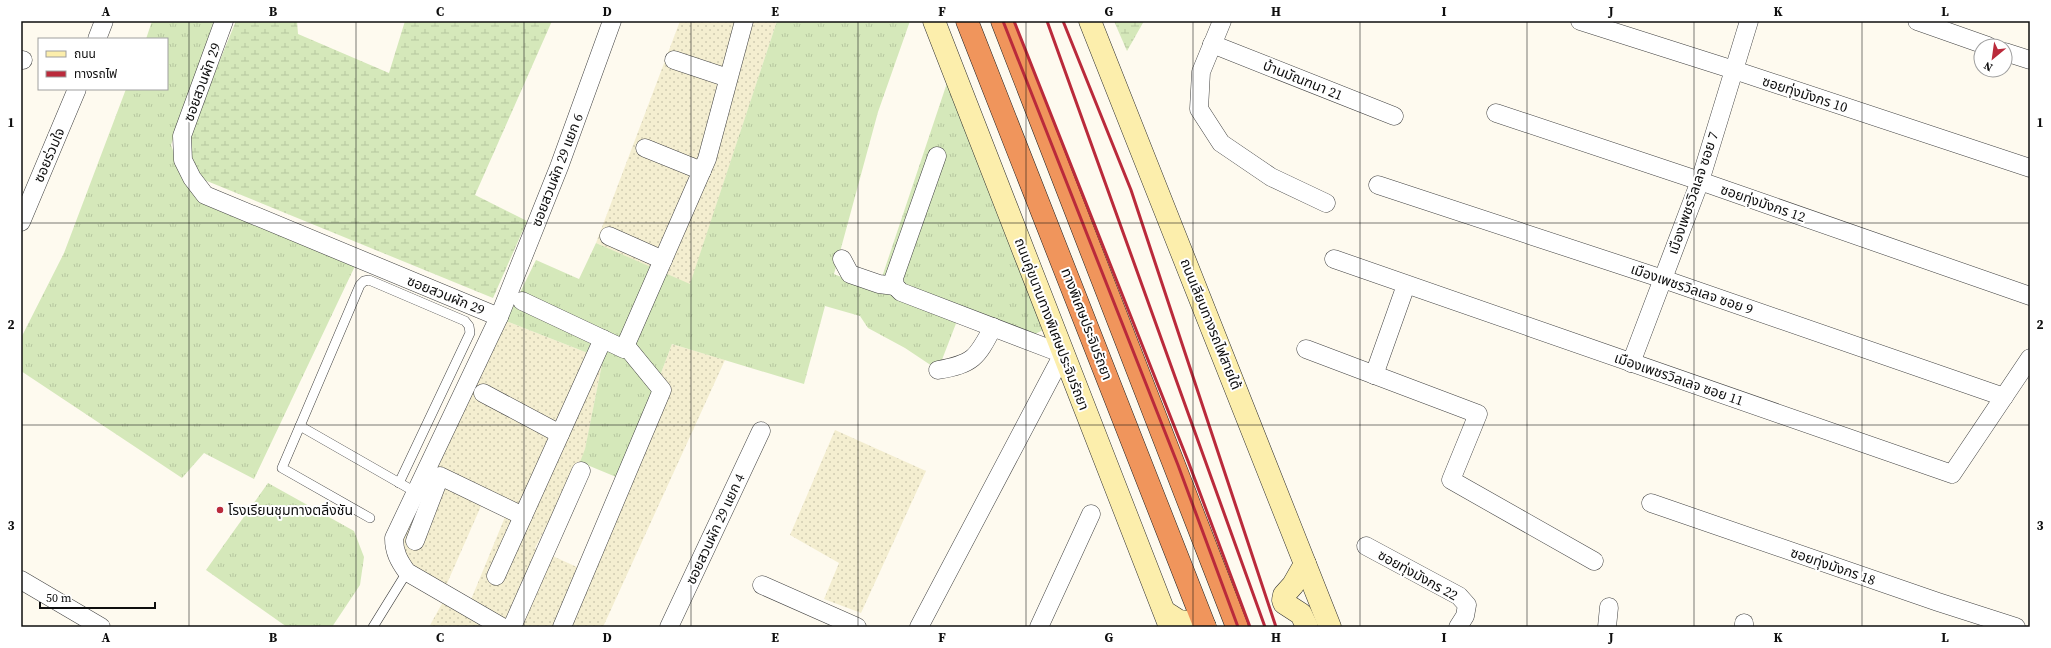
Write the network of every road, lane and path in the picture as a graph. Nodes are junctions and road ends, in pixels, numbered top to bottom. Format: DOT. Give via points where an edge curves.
graph roads {
  1 [pos="104,21"];
  2 [pos="224,21"];
  3 [pos="612,21"];
  4 [pos="744,21"];
  5 [pos="934,21"];
  6 [pos="967,21"];
  7 [pos="1002,21"];
  8 [pos="1090,21"];
  9 [pos="1222,21"];
  10 [pos="1580,21"];
  11 [pos="1749,21"];
  12 [pos="1917,21"];
  13 [pos="97,38"];
  14 [pos="1973,41"];
  15 [pos="1212,44"];
  16 [pos="2013,55"];
  17 [pos="674,60"];
  18 [pos="2030,60"];
  19 [pos="1734,70"];
  20 [pos="728,78"];
  21 [pos="77,90"];
  22 [pos="1496,114"];
  23 [pos="1394,116"];
  24 [pos="644,148"];
  25 [pos="937,156"];
  26 [pos="2030,168"];
  27 [pos="702,171"];
  28 [pos="1700,181"];
  29 [pos="1378,185"];
  30 [pos="1326,203"];
  31 [pos="21,222"];
  32 [pos="609,236"];
  33 [pos="842,259"];
  34 [pos="1334,259"];
  35 [pos="663,260"];
  36 [pos="1663,279"];
  37 [pos="1406,285"];
  38 [pos="894,286"];
  39 [pos="2030,296"];
  40 [pos="522,301"];
  41 [pos="498,317"];
  42 [pos="993,327"];
  43 [pos="603,339"];
  44 [pos="626,346"];
  45 [pos="1306,349"];
  46 [pos="1063,354"];
  47 [pos="2030,358"];
  48 [pos="1631,363"];
  49 [pos="938,370"];
  50 [pos="1374,375"];
  51 [pos="484,393"];
  52 [pos="2004,397"];
  53 [pos="300,426"];
  54 [pos="760,431"];
  55 [pos="560,434"];
  56 [pos="581,471"];
  57 [pos="399,483"];
  58 [pos="416,493"];
  59 [pos="1651,503"];
  60 [pos="1091,514"];
  61 [pos="523,516"];
  62 [pos="370,518"];
  63 [pos="415,541"];
  64 [pos="1366,546"];
  65 [pos="1594,561"];
  66 [pos="1304,564"];
  67 [pos="407,572"];
  68 [pos="496,576"];
  69 [pos="21,580"];
  70 [pos="762,585"];
  71 [pos="1609,607"];
  72 [pos="1167,620"];
  73 [pos="101,627"];
  74 [pos="372,627"];
  75 [pos="502,627"];
  76 [pos="512,627"];
  77 [pos="562,627"];
  78 [pos="669,627"];
  79 [pos="857,627"];
  80 [pos="918,627"];
  81 [pos="1039,627"];
  82 [pos="1205,627"];
  83 [pos="1237,627"];
  84 [pos="1308,627"];
  85 [pos="1330,627"];
  86 [pos="1458,627"];
  87 [pos="1607,627"];
  88 [pos="2016,627"];
  1 -- 13 [label="street"];
  2 -- 41 [label="street, ซอยสวนผัก 29" via="182,136 183,160 205,195"];
  3 -- 41 [label="street, ซอยสวนผัก 29 แยก 6" via="559,167"];
  4 -- 20 [label="street"];
  5 -- 46 [label="main road, ถนนคู่ขนานทางพิเศษประจิมรัถยา"];
  6 -- 82 [label="highway, ทางพิเศษประจิมรัถยา"];
  7 -- 83 [label="highway"];
  8 -- 66 [label="main road, ถนนเลียบทางรถไฟสายใต้"];
  9 -- 15 [label="street"];
  10 -- 19 [label="street, ซอยทุ่งมังกร 10"];
  11 -- 19 [label="street, เมืองเพชรวิลเลจ ซอย 7"];
  12 -- 14 [label="street"];
  15 -- 23 [label="street, บ้านมัณฑนา 21"];
  15 -- 30 [label="street" via="1201,72 1199,109 1221,143 1271,177"];
  16 -- 18 [label="street"];
  17 -- 20 [label="street"];
  19 -- 26 [label="street, ซอยทุ่งมังกร 10"];
  19 -- 28 [label="street, เมืองเพชรวิลเลจ ซอย 7"];
  20 -- 27 [label="street"];
  21 -- 31 [label="street, ซอยร่วมใจ"];
  22 -- 28 [label="street, ซอยทุ่งมังกร 12"];
  24 -- 27 [label="street"];
  25 -- 38 [label="street" via="894,278"];
  27 -- 35 [label="street"];
  28 -- 36 [label="street, เมืองเพชรวิลเลจ ซอย 7"];
  28 -- 39 [label="street, ซอยทุ่งมังกร 12"];
  29 -- 36 [label="street, เมืองเพชรวิลเลจ ซอย 9"];
  32 -- 35 [label="street"];
  33 -- 38 [label="street" via="850,274 879,284"];
  34 -- 37 [label="street, เมืองเพชรวิลเลจ ซอย 11"];
  35 -- 44 [label="street"];
  36 -- 48 [label="street, เมืองเพชรวิลเลจ ซอย 7"];
  36 -- 52 [label="street, เมืองเพชรวิลเลจ ซอย 9"];
  37 -- 48 [label="street, เมืองเพชรวิลเลจ ซอย 11"];
  37 -- 50 [label="street"];
  38 -- 42 [label="street" via="901,292"];
  40 -- 43 [label="street"];
  41 -- 58 [label="street, ซอยสวนผัก 29"];
  42 -- 46 [label="street"];
  42 -- 49 [label="street" via="982,349 969,362"];
  43 -- 44 [label="street" via="624,349"];
  43 -- 55 [label="street"];
  44 -- 77 [label="street" via="662,390"];
  45 -- 50 [label="street"];
  46 -- 72 [label="main road, ถนนคู่ขนานทางพิเศษประจิมรัถยา"];
  46 -- 80 [label="street"];
  47 -- 52 [label="street"];
  48 -- 52 [label="street, เมืองเพชรวิลเลจ ซอย 11" via="1952,474"];
  50 -- 65 [label="street" via="1478,414 1451,480"];
  51 -- 55 [label="street"];
  53 -- 57 [label="lane"];
  53 -- 57 [label="lane" via="364,281 369,280 465,321 470,333"];
  53 -- 62 [label="lane" via="282,468"];
  54 -- 78 [label="street, ซอยสวนผัก 29 แยก 4"];
  55 -- 61 [label="street"];
  56 -- 76 [label="street"];
  57 -- 58 [label="lane"];
  58 -- 67 [label="street, ซอยสวนผัก 29" via="394,538 394,548"];
  59 -- 88 [label="street, ซอยทุ่งมังกร 18"];
  60 -- 81 [label="street"];
  61 -- 63 [label="street" via="440,476"];
  61 -- 68 [label="street"];
  64 -- 86 [label="street, ซอยทุ่งมังกร 22" via="1459,596 1467,605 1465,616"];
  66 -- 84 [label="main road" via="1283,600 1301,614"];
  66 -- 85 [label="main road, ถนนเลียบทางรถไฟสายใต้"];
  67 -- 74 [label="lane"];
  67 -- 75 [label="street, ซอยสวนผัก 29"];
  69 -- 73 [label="street"];
  70 -- 79 [label="street"];
  71 -- 87 [label="street"];
  72 -- 82 [label="main road" via="1200,623"];
}
